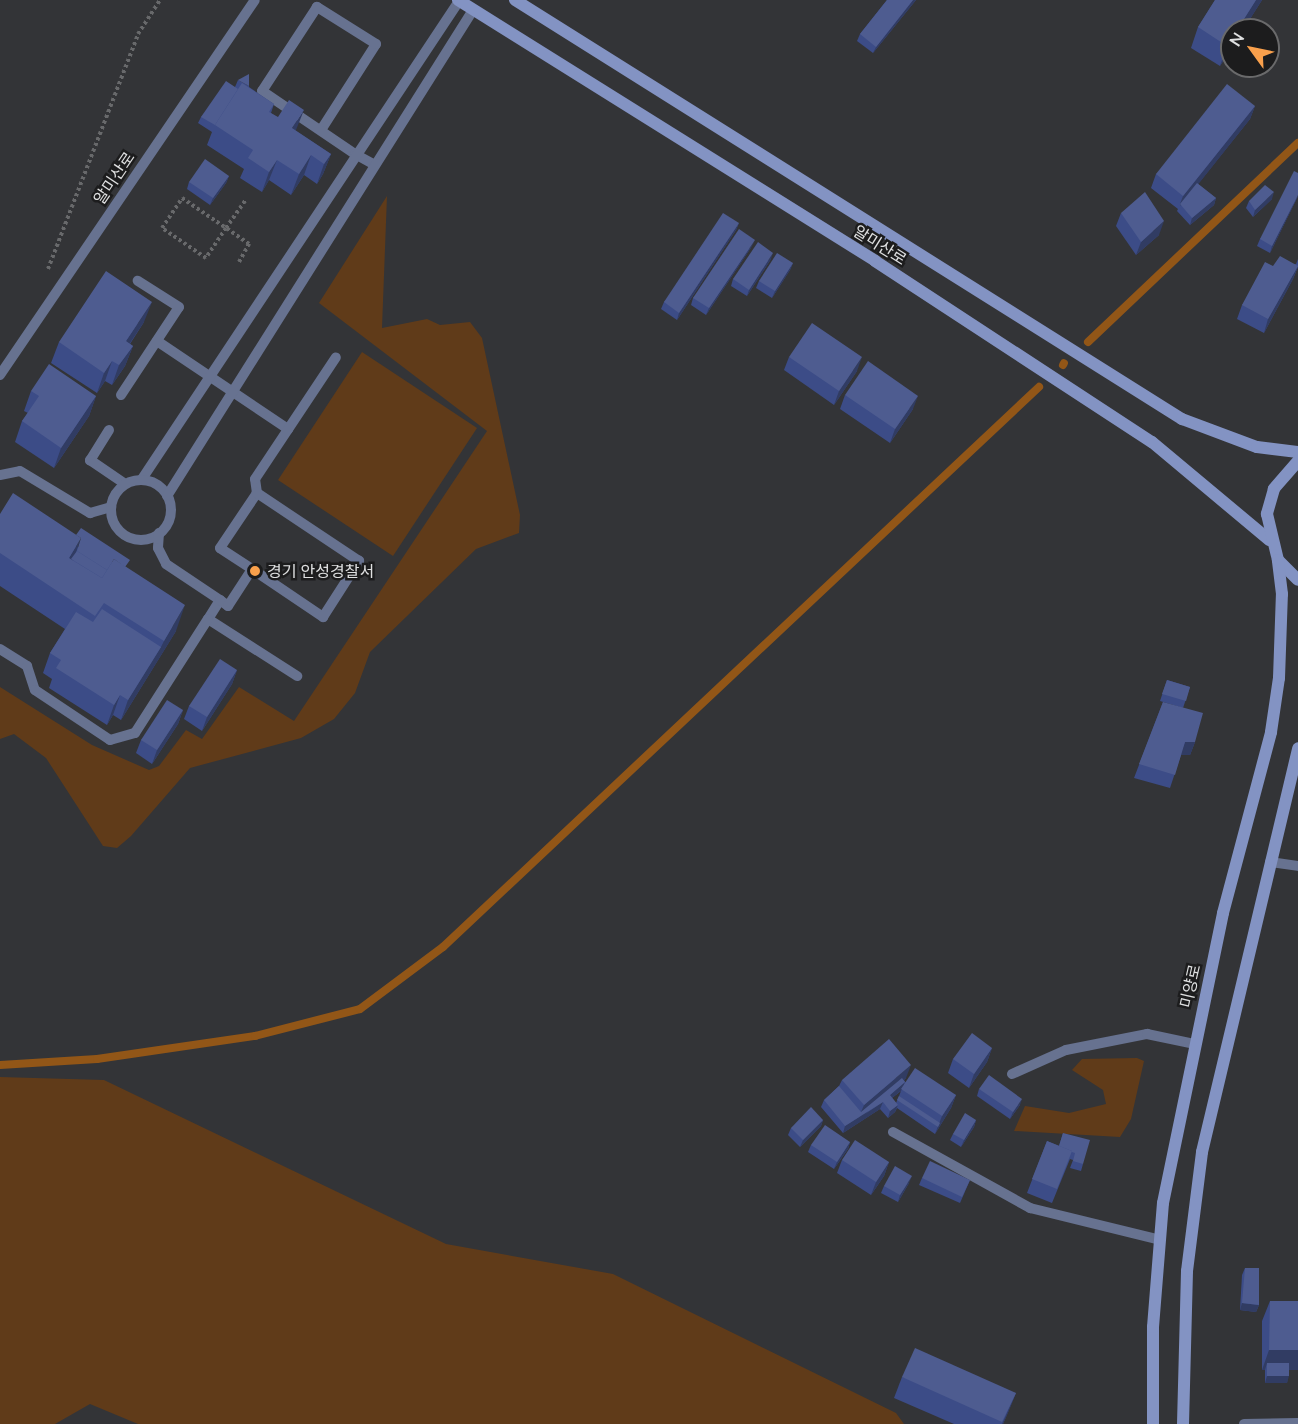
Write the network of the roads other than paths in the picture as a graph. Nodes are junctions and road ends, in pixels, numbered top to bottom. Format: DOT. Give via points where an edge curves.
graph roads {
  1 [pos="255,0"];
  2 [pos="458,0"];
  3 [pos="515,0"];
  4 [pos="473,10"];
  5 [pos="321,130"];
  6 [pos="355,153"];
  7 [pos="373,164"];
  8 [pos="138,281"];
  9 [pos="157,341"];
  10 [pos="336,357"];
  11 [pos="0,375"];
  12 [pos="207,375"];
  13 [pos="121,395"];
  14 [pos="235,395"];
  15 [pos="288,429"];
  16 [pos="109,430"];
  17 [pos="1298,452"];
  18 [pos="1298,460"];
  19 [pos="0,476"];
  20 [pos="142,479"];
  21 [pos="124,484"];
  22 [pos="257,493"];
  23 [pos="167,496"];
  24 [pos="111,507"];
  25 [pos="159,533"];
  26 [pos="1269,540"];
  27 [pos="1278,560"];
  28 [pos="252,570"];
  29 [pos="1298,580"];
  30 [pos="220,600"];
  31 [pos="208,619"];
  32 [pos="0,649"];
  33 [pos="297,676"];
  34 [pos="1298,748"];
  35 [pos="1270,862"];
  36 [pos="1298,866"];
  37 [pos="1194,1044"];
  38 [pos="1012,1074"];
  39 [pos="893,1132"];
  40 [pos="1160,1240"];
  41 [pos="1298,1423"];
  42 [pos="1153,1424"];
  43 [pos="1184,1424"];
  44 [pos="1244,1424"];
  1 -- 11 [label="lane, 알미산로"];
  2 -- 4 [label="main road, 알미산로"];
  2 -- 6 [label="lane"];
  3 -- 17 [label="main road, 알미산로" via="1182,419 1257,447"];
  4 -- 7 [label="lane"];
  4 -- 26 [label="main road, 알미산로" via="875,261 1152,442"];
  5 -- 5 [label="lane" via="262,91 317,8 376,44"];
  5 -- 6 [label="lane"];
  6 -- 7 [label="lane"];
  6 -- 12 [label="lane"];
  7 -- 14 [label="lane"];
  8 -- 9 [label="lane" via="179,307"];
  9 -- 12 [label="lane"];
  9 -- 13 [label="lane"];
  10 -- 15 [label="lane"];
  12 -- 14 [label="lane"];
  12 -- 20 [label="lane"];
  14 -- 15 [label="lane"];
  14 -- 23 [label="lane"];
  15 -- 22 [label="lane" via="255,479"];
  16 -- 21 [label="lane" via="90,460"];
  18 -- 26 [label="main road" via="1274,489 1267,514"];
  19 -- 24 [label="lane" via="20,471 90,513"];
  20 -- 21 [label="lane"];
  20 -- 23 [label="lane"];
  21 -- 24 [label="lane"];
  22 -- 28 [label="lane" via="220,548"];
  22 -- 28 [label="lane" via="359,561 323,617"];
  23 -- 25 [label="lane" via="170,516"];
  24 -- 25 [label="lane" via="114,525 130,538"];
  25 -- 30 [label="lane" via="158,548 166,564"];
  26 -- 27 [label="main road"];
  27 -- 29 [label="main road"];
  27 -- 37 [label="main road, 미양로" via="1282,615 1270,732"];
  28 -- 30 [label="lane" via="228,606"];
  30 -- 31 [label="lane"];
  31 -- 32 [label="lane" via="135,733 110,740 35,690 27,666"];
  31 -- 33 [label="lane"];
  34 -- 35 [label="main road"];
  35 -- 36 [label="lane"];
  35 -- 43 [label="main road" via="1202,1152 1187,1271"];
  37 -- 38 [label="lane" via="1147,1034 1066,1050"];
  37 -- 40 [label="main road, 미양로"];
  39 -- 40 [label="lane" via="1029,1208"];
  40 -- 42 [label="main road, 미양로"];
  41 -- 44 [label="lane"];
}
